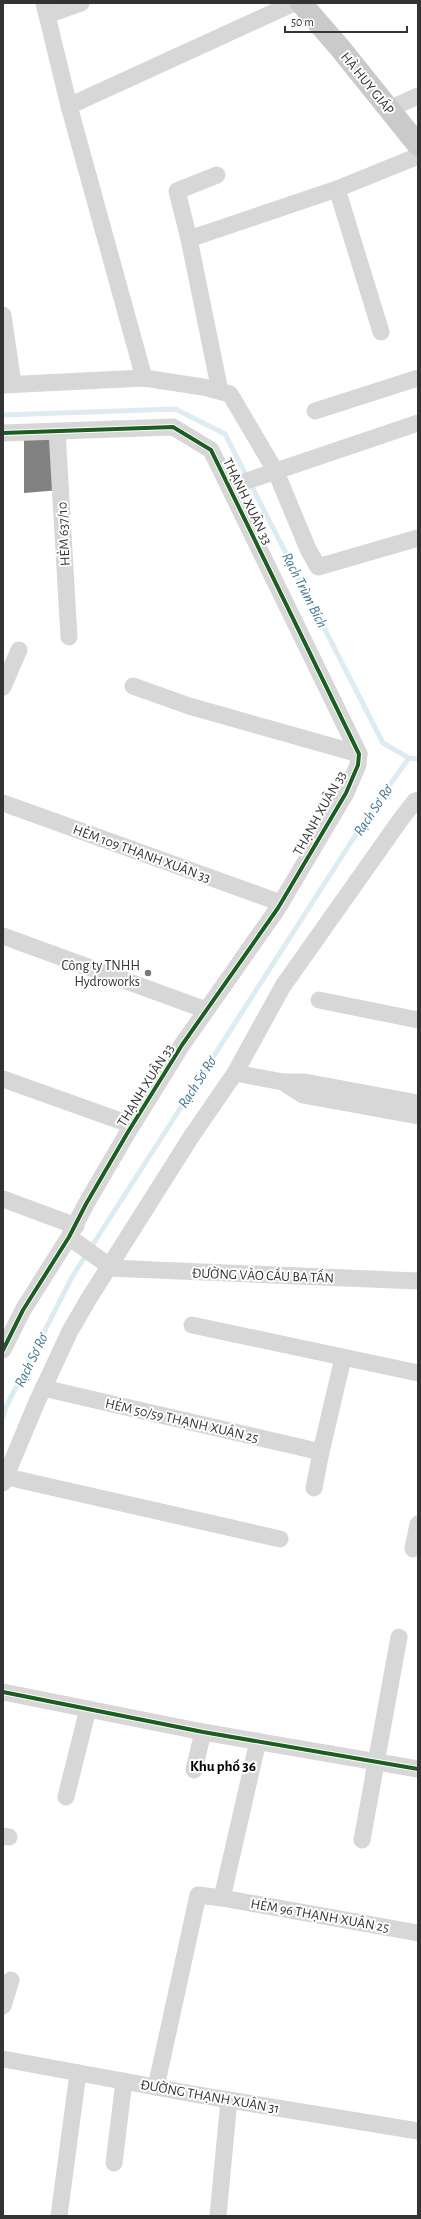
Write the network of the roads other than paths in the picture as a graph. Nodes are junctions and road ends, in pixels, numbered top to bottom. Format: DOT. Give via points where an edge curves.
graph roads {
  1 [pos="81,3"];
  2 [pos="294,3"];
  3 [pos="301,3"];
  4 [pos="45,9"];
  5 [pos="418,96"];
  6 [pos="69,106"];
  7 [pos="389,108"];
  8 [pos="418,145"];
  9 [pos="418,156"];
  10 [pos="217,175"];
  11 [pos="337,189"];
  12 [pos="189,239"];
  13 [pos="3,315"];
  14 [pos="380,332"];
  15 [pos="144,378"];
  16 [pos="418,378"];
  17 [pos="8,385"];
  18 [pos="220,391"];
  19 [pos="315,411"];
  20 [pos="418,422"];
  21 [pos="57,431"];
  22 [pos="3,433"];
  23 [pos="276,472"];
  24 [pos="229,487"];
  25 [pos="418,538"];
  26 [pos="69,637"];
  27 [pos="19,650"];
  28 [pos="133,686"];
  29 [pos="3,687"];
  30 [pos="359,754"];
  31 [pos="417,802"];
  32 [pos="3,803"];
  33 [pos="281,903"];
  34 [pos="3,936"];
  35 [pos="319,1000"];
  36 [pos="206,1010"];
  37 [pos="418,1020"];
  38 [pos="235,1073"];
  39 [pos="3,1079"];
  40 [pos="283,1082"];
  41 [pos="418,1103"];
  42 [pos="418,1116"];
  43 [pos="132,1125"];
  44 [pos="3,1199"];
  45 [pos="73,1232"];
  46 [pos="108,1268"];
  47 [pos="418,1281"];
  48 [pos="192,1325"];
  49 [pos="3,1350"];
  50 [pos="343,1358"];
  51 [pos="418,1373"];
  52 [pos="43,1388"];
  53 [pos="321,1452"];
  54 [pos="5,1480"];
  55 [pos="314,1488"];
  56 [pos="418,1524"];
  57 [pos="280,1539"];
  58 [pos="413,1549"];
  59 [pos="399,1637"];
  60 [pos="3,1692"];
  61 [pos="88,1709"];
  62 [pos="204,1732"];
  63 [pos="258,1741"];
  64 [pos="377,1762"];
  65 [pos="418,1769"];
  66 [pos="194,1770"];
  67 [pos="66,1796"];
  68 [pos="362,1840"];
  69 [pos="222,1898"];
  70 [pos="418,1933"];
  71 [pos="11,1980"];
  72 [pos="3,2006"];
  73 [pos="3,2059"];
  74 [pos="78,2073"];
  75 [pos="124,2081"];
  76 [pos="156,2087"];
  77 [pos="229,2100"];
  78 [pos="418,2131"];
  79 [pos="114,2163"];
  80 [pos="59,2216"];
  81 [pos="218,2216"];
  1 -- 4 [label="street"];
  2 -- 6 [label="street"];
  3 -- 7 [label="main road, HÀ HUY GIÁP"];
  4 -- 6 [label="street"];
  5 -- 7 [label="street"];
  6 -- 15 [label="street"];
  7 -- 8 [label="main road, HÀ HUY GIÁP"];
  9 -- 11 [label="street"];
  10 -- 12 [label="street" via="177,191"];
  11 -- 12 [label="street"];
  11 -- 14 [label="street"];
  12 -- 18 [label="street"];
  13 -- 17 [label="street"];
  15 -- 17 [label="street"];
  15 -- 18 [label="street"];
  16 -- 19 [label="street"];
  18 -- 23 [label="street" via="230,394"];
  20 -- 23 [label="street"];
  21 -- 22 [label="street, THẠNH XUÂN 33"];
  21 -- 24 [label="street, THẠNH XUÂN 33" via="173,427 211,450"];
  21 -- 26 [label="street, HẺM 637/10"];
  23 -- 24 [label="street"];
  23 -- 25 [label="street" via="318,567"];
  24 -- 30 [label="street, THẠNH XUÂN 33"];
  27 -- 29 [label="street"];
  28 -- 30 [label="street" via="189,706"];
  30 -- 33 [label="street, THẠNH XUÂN 33" via="358,765 346,793"];
  31 -- 38 [label="street" via="284,986"];
  32 -- 33 [label="street, HẺM 109 THẠNH XUÂN 33"];
  33 -- 36 [label="street, THẠNH XUÂN 33"];
  34 -- 36 [label="street"];
  35 -- 37 [label="street"];
  36 -- 43 [label="street, THẠNH XUÂN 33"];
  38 -- 40 [label="street"];
  38 -- 46 [label="street" via="187,1143"];
  39 -- 43 [label="street"];
  40 -- 41 [label="street" via="305,1082"];
  40 -- 42 [label="street" via="303,1095"];
  43 -- 45 [label="street, THẠNH XUÂN 33" via="86,1204"];
  44 -- 45 [label="street"];
  45 -- 46 [label="street"];
  45 -- 49 [label="street, THẠNH XUÂN 33" via="23,1310"];
  46 -- 47 [label="street, ĐƯỜNG VÀO CẦU BA TẤN"];
  46 -- 52 [label="street" via="70,1331"];
  48 -- 50 [label="street"];
  50 -- 51 [label="street"];
  50 -- 53 [label="street"];
  52 -- 53 [label="street, HẺM 50/59 THẠNH XUÂN 25"];
  52 -- 54 [label="street"];
  53 -- 55 [label="street"];
  54 -- 57 [label="street"];
  56 -- 58 [label="street"];
  59 -- 64 [label="street"];
  60 -- 61 [label="street"];
  61 -- 62 [label="street"];
  61 -- 67 [label="street"];
  62 -- 63 [label="street"];
  62 -- 66 [label="street"];
  63 -- 64 [label="street"];
  63 -- 69 [label="street"];
  64 -- 65 [label="street"];
  64 -- 68 [label="street"];
  69 -- 70 [label="street, HẺM 96 THẠNH XUÂN 25"];
  69 -- 76 [label="street, HẺM 96 THẠNH XUÂN 25" via="198,1895"];
  71 -- 72 [label="street"];
  73 -- 74 [label="street, ĐƯỜNG THẠNH XUÂN 31"];
  74 -- 75 [label="street, ĐƯỜNG THẠNH XUÂN 31"];
  74 -- 80 [label="street"];
  75 -- 76 [label="street, ĐƯỜNG THẠNH XUÂN 31"];
  75 -- 79 [label="street"];
  76 -- 77 [label="street, ĐƯỜNG THẠNH XUÂN 31"];
  77 -- 78 [label="street, ĐƯỜNG THẠNH XUÂN 31"];
  77 -- 81 [label="street"];
}
